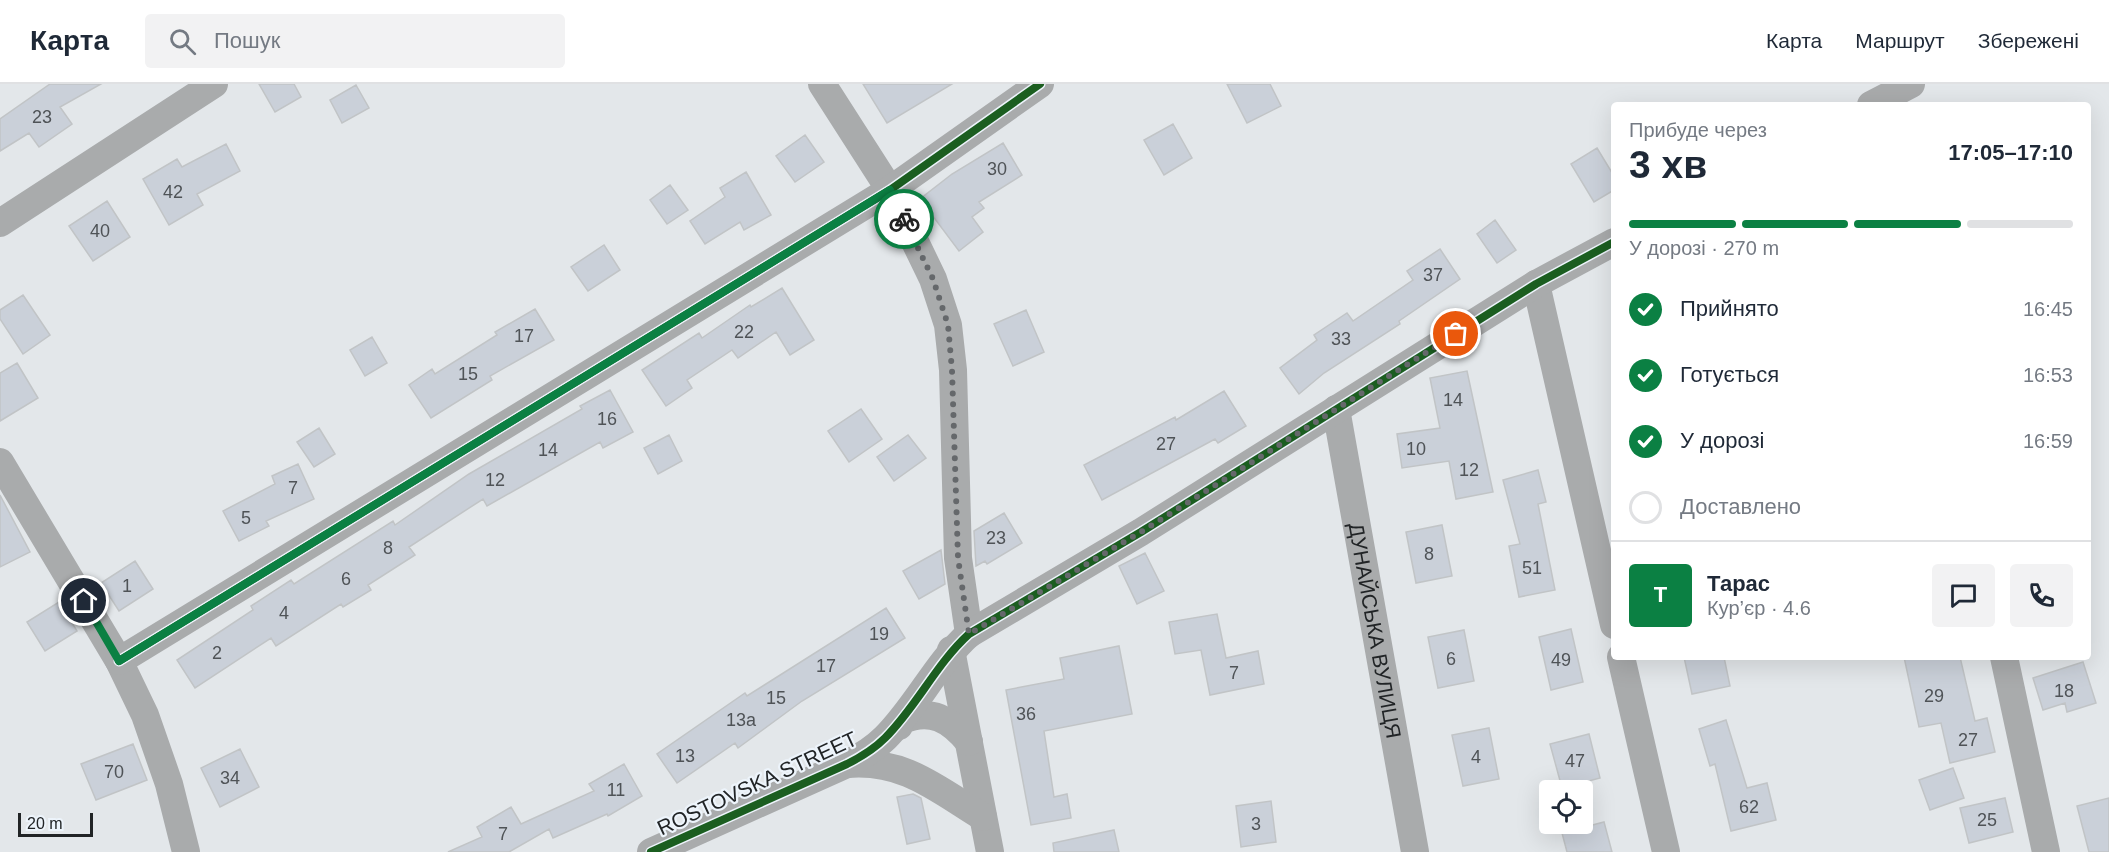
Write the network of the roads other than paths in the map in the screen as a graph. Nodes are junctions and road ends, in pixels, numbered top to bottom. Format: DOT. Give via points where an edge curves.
graph roads {
  1 [pos="214,84"];
  2 [pos="822,84"];
  3 [pos="1040,84"];
  4 [pos="1911,84"];
  5 [pos="1882,102"];
  6 [pos="890,190"];
  7 [pos="0,223"];
  8 [pos="1611,244"];
  9 [pos="1536,285"];
  10 [pos="1336,409"];
  11 [pos="0,462"];
  12 [pos="1611,612"];
  13 [pos="960,642"];
  14 [pos="1623,660"];
  15 [pos="2005,660"];
  16 [pos="119,661"];
  17 [pos="902,720"];
  18 [pos="969,742"];
  19 [pos="847,765"];
  20 [pos="903,770"];
  21 [pos="983,818"];
  22 [pos="186,852"];
  23 [pos="651,852"];
  24 [pos="990,852"];
  25 [pos="1415,852"];
  26 [pos="1666,852"];
  27 [pos="2046,852"];
  1 -- 7 [label="street"];
  2 -- 6 [label="street"];
  3 -- 6 [label="street"];
  4 -- 5 [label="street"];
  6 -- 13 [label="street" via="933,279 948,325"];
  6 -- 16 [label="street"];
  8 -- 9 [label="street, ROSTOVSKA STREET"];
  9 -- 10 [label="street, ROSTOVSKA STREET"];
  9 -- 12 [label="street"];
  10 -- 13 [label="street, ROSTOVSKA STREET"];
  10 -- 25 [label="street, ДУНАЙСЬКА ВУЛИЦЯ"];
  11 -- 16 [label="street"];
  13 -- 17 [label="street, ROSTOVSKA STREET"];
  13 -- 18 [label="street"];
  14 -- 26 [label="street"];
  15 -- 27 [label="street"];
  16 -- 22 [label="street" via="145,715 169,784"];
  17 -- 18 [label="street" via="931,714 944,719"];
  17 -- 19 [label="street, ROSTOVSKA STREET" via="871,750"];
  17 -- 20 [label="street" via="893,745"];
  18 -- 21 [label="street"];
  19 -- 20 [label="street" via="869,762"];
  19 -- 23 [label="street, ROSTOVSKA STREET"];
  20 -- 21 [label="street"];
  21 -- 24 [label="street"];
}
